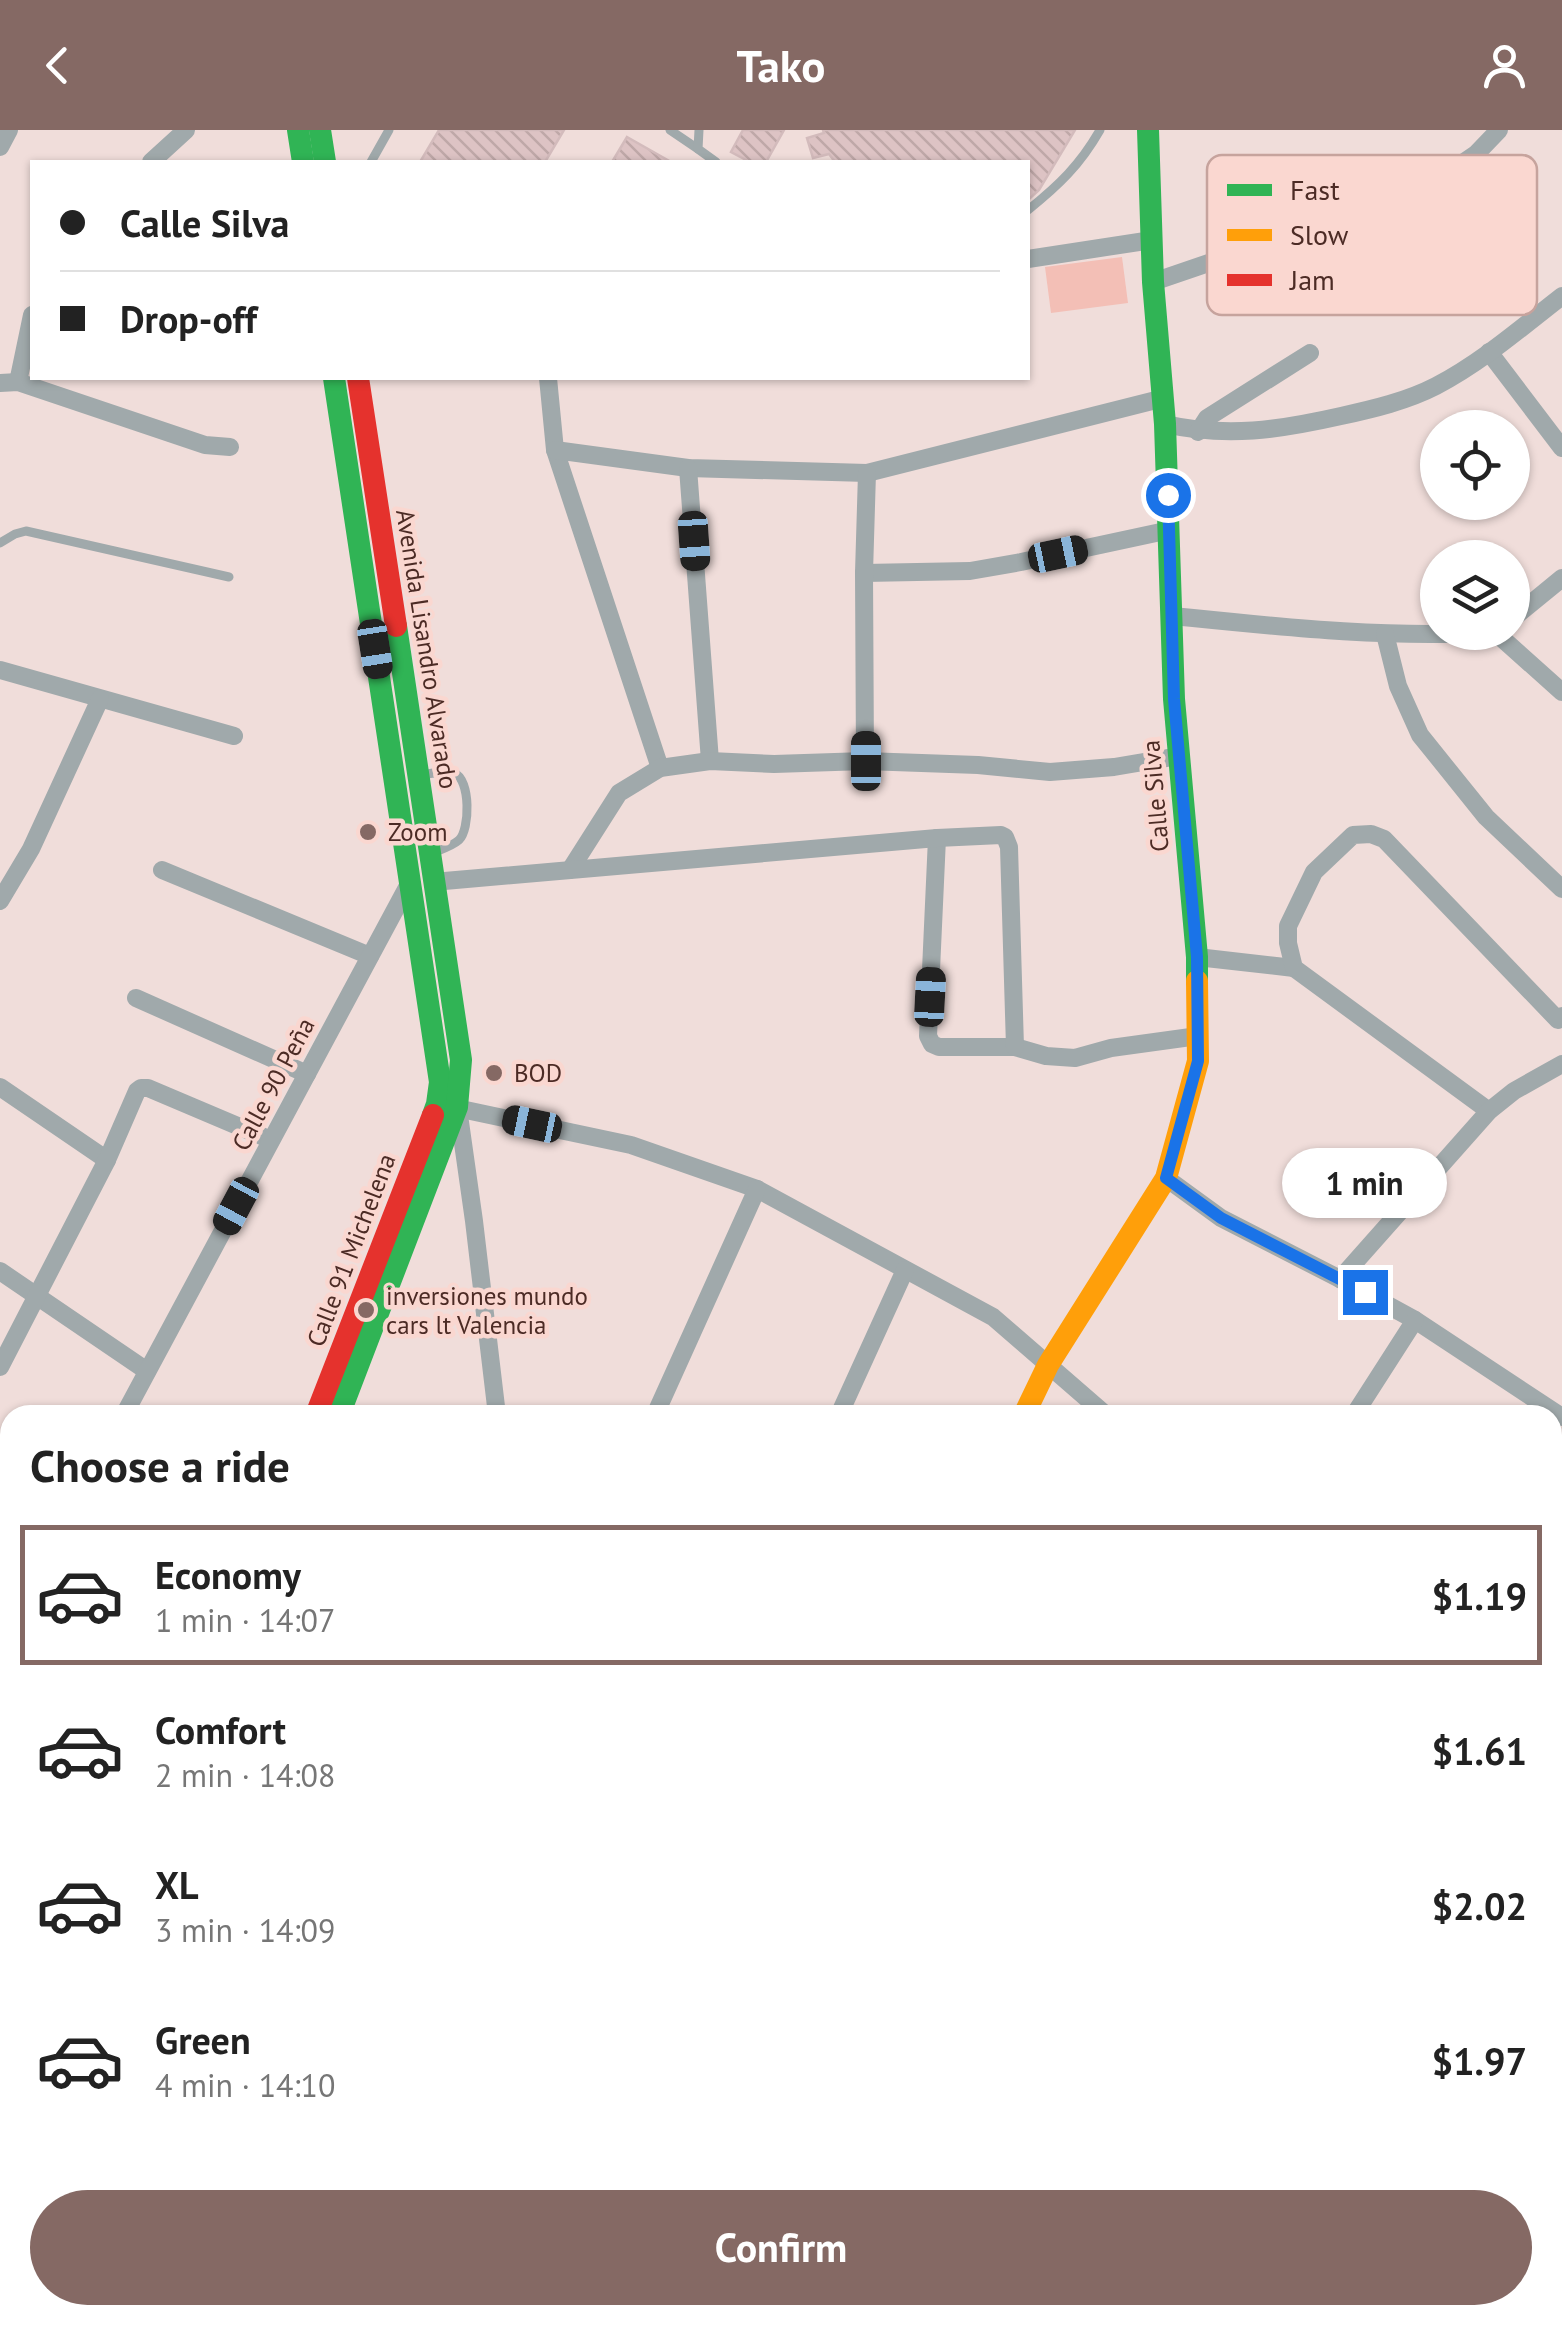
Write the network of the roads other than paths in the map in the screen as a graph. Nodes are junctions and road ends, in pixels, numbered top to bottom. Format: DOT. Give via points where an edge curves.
graph roads {
  1 [pos="9,130"];
  2 [pos="186,130"];
  3 [pos="298,130"];
  4 [pos="320,130"];
  5 [pos="389,130"];
  6 [pos="670,130"];
  7 [pos="699,130"];
  8 [pos="1100,130"];
  9 [pos="1148,130"];
  10 [pos="1499,130"];
  11 [pos="0,147"];
  12 [pos="698,149"];
  13 [pos="1475,155"];
  14 [pos="153,160"];
  15 [pos="302,160"];
  16 [pos="325,160"];
  17 [pos="372,160"];
  18 [pos="713,160"];
  19 [pos="1030,208"];
  20 [pos="1152,240"];
  21 [pos="1030,259"];
  22 [pos="1207,264"];
  23 [pos="1153,282"];
  24 [pos="1562,296"];
  25 [pos="29,343"];
  26 [pos="1489,352"];
  27 [pos="1310,353"];
  28 [pos="334,380"];
  29 [pos="358,380"];
  30 [pos="548,380"];
  31 [pos="9,383"];
  32 [pos="1164,398"];
  33 [pos="1165,424"];
  34 [pos="1198,432"];
  35 [pos="230,447"];
  36 [pos="1562,448"];
  37 [pos="554,450"];
  38 [pos="688,468"];
  39 [pos="866,473"];
  40 [pos="1170,530"];
  41 [pos="0,543"];
  42 [pos="864,573"];
  43 [pos="229,577"];
  44 [pos="1562,578"];
  45 [pos="1530,604"];
  46 [pos="1173,616"];
  47 [pos="1385,634"];
  48 [pos="1420,634"];
  49 [pos="1515,650"];
  50 [pos="0,670"];
  51 [pos="1562,692"];
  52 [pos="100,699"];
  53 [pos="234,736"];
  54 [pos="1179,756"];
  55 [pos="710,761"];
  56 [pos="866,761"];
  57 [pos="660,768"];
  58 [pos="419,775"];
  59 [pos="937,838"];
  60 [pos="429,854"];
  61 [pos="162,870"];
  62 [pos="570,870"];
  63 [pos="421,882"];
  64 [pos="1562,888"];
  65 [pos="0,901"];
  66 [pos="370,956"];
  67 [pos="1197,957"];
  68 [pos="1294,968"];
  69 [pos="136,998"];
  70 [pos="1561,1021"];
  71 [pos="1198,1036"];
  72 [pos="1015,1047"];
  73 [pos="1562,1064"];
  74 [pos="307,1074"];
  75 [pos="0,1087"];
  76 [pos="447,1106"];
  77 [pos="1489,1111"];
  78 [pos="271,1140"];
  79 [pos="107,1160"];
  80 [pos="1166,1178"];
  81 [pos="758,1189"];
  82 [pos="904,1270"];
  83 [pos="0,1271"];
  84 [pos="1340,1278"];
  85 [pos="37,1296"];
  86 [pos="1415,1320"];
  87 [pos="1048,1365"];
  88 [pos="0,1367"];
  89 [pos="147,1371"];
  90 [pos="129,1405"];
  91 [pos="320,1405"];
  92 [pos="342,1405"];
  93 [pos="496,1405"];
  94 [pos="660,1405"];
  95 [pos="844,1405"];
  96 [pos="1029,1405"];
  97 [pos="1094,1405"];
  98 [pos="1360,1405"];
  99 [pos="1544,1405"];
  1 -- 11 [label="street"];
  2 -- 14 [label="street"];
  3 -- 15 [label="street"];
  4 -- 16 [label="street"];
  5 -- 17 [label="lane"];
  6 -- 12 [label="lane"];
  7 -- 12 [label="lane"];
  8 -- 19 [label="lane" via="1060,184"];
  9 -- 20 [label="street, Calle Silva"];
  10 -- 13 [label="street"];
  12 -- 18 [label="lane"];
  20 -- 21 [label="street"];
  20 -- 23 [label="street, Calle Silva"];
  22 -- 23 [label="street"];
  23 -- 32 [label="street, Calle Silva"];
  24 -- 26 [label="street"];
  25 -- 31 [label="street"];
  26 -- 34 [label="street" via="1436,386 1381,408 1276,430"];
  26 -- 36 [label="street"];
  27 -- 34 [label="street" via="1207,418"];
  28 -- 63 [label="street, Avenida Lisandro Alvarado"];
  29 -- 58 [label="street, Avenida Lisandro Alvarado"];
  30 -- 37 [label="street"];
  31 -- 35 [label="street" via="205,445"];
  32 -- 33 [label="street, Calle Silva"];
  32 -- 39 [label="street"];
  33 -- 34 [label="street"];
  33 -- 40 [label="street, Calle Silva"];
  37 -- 38 [label="street"];
  37 -- 57 [label="street"];
  38 -- 39 [label="street"];
  38 -- 55 [label="street"];
  39 -- 42 [label="street"];
  40 -- 42 [label="street" via="970,571"];
  40 -- 46 [label="street, Calle Silva"];
  41 -- 43 [label="lane" via="26,531"];
  42 -- 56 [label="street"];
  44 -- 45 [label="street"];
  46 -- 47 [label="street"];
  46 -- 54 [label="street, Calle Silva"];
  47 -- 48 [label="street"];
  47 -- 64 [label="street" via="1420,735 1486,817"];
  49 -- 51 [label="street"];
  50 -- 52 [label="street"];
  52 -- 53 [label="street"];
  52 -- 65 [label="street"];
  54 -- 56 [label="street" via="1050,772"];
  54 -- 67 [label="street, Calle Silva"];
  55 -- 56 [label="street"];
  55 -- 57 [label="street"];
  57 -- 62 [label="street" via="619,793"];
  58 -- 60 [label="street, Avenida Lisandro Alvarado"];
  58 -- 60 [label="lane" via="454,773 466,786 464,836"];
  59 -- 62 [label="street"];
  59 -- 72 [label="street" via="1002,835 1009,847"];
  59 -- 72 [label="street" via="928,1036 939,1047"];
  60 -- 63 [label="street, Avenida Lisandro Alvarado"];
  61 -- 66 [label="street"];
  62 -- 63 [label="street"];
  63 -- 66 [label="street, Calle 90 Peña"];
  63 -- 76 [label="street, Avenida Lisandro Alvarado"];
  66 -- 74 [label="street, Calle 90 Peña"];
  67 -- 68 [label="street"];
  67 -- 71 [label="street, Calle Silva"];
  68 -- 70 [label="street" via="1288,926 1314,872 1353,836 1371,834 1384,839"];
  68 -- 77 [label="street"];
  69 -- 74 [label="street"];
  71 -- 72 [label="street" via="1075,1058"];
  71 -- 80 [label="street, Calle Silva" via="1198,1061"];
  73 -- 77 [label="street"];
  74 -- 78 [label="street, Calle 90 Peña"];
  75 -- 79 [label="street"];
  76 -- 81 [label="street" via="631,1145"];
  76 -- 91 [label="street, Calle 91 Michelena"];
  76 -- 92 [label="street, Calle 91 Michelena"];
  76 -- 93 [label="street"];
  77 -- 84 [label="street"];
  78 -- 79 [label="street" via="141,1088"];
  78 -- 89 [label="street, Calle 90 Peña"];
  79 -- 85 [label="street"];
  80 -- 84 [label="street" via="1221,1218"];
  80 -- 87 [label="street, Calle Silva"];
  81 -- 82 [label="street"];
  81 -- 94 [label="street"];
  82 -- 87 [label="street" via="993,1316"];
  82 -- 95 [label="street"];
  83 -- 85 [label="street"];
  84 -- 86 [label="street"];
  85 -- 88 [label="street"];
  85 -- 89 [label="street"];
  86 -- 98 [label="street"];
  86 -- 99 [label="street"];
  87 -- 96 [label="street, Calle Silva"];
  87 -- 97 [label="street"];
  89 -- 90 [label="street, Calle 90 Peña"];
}
